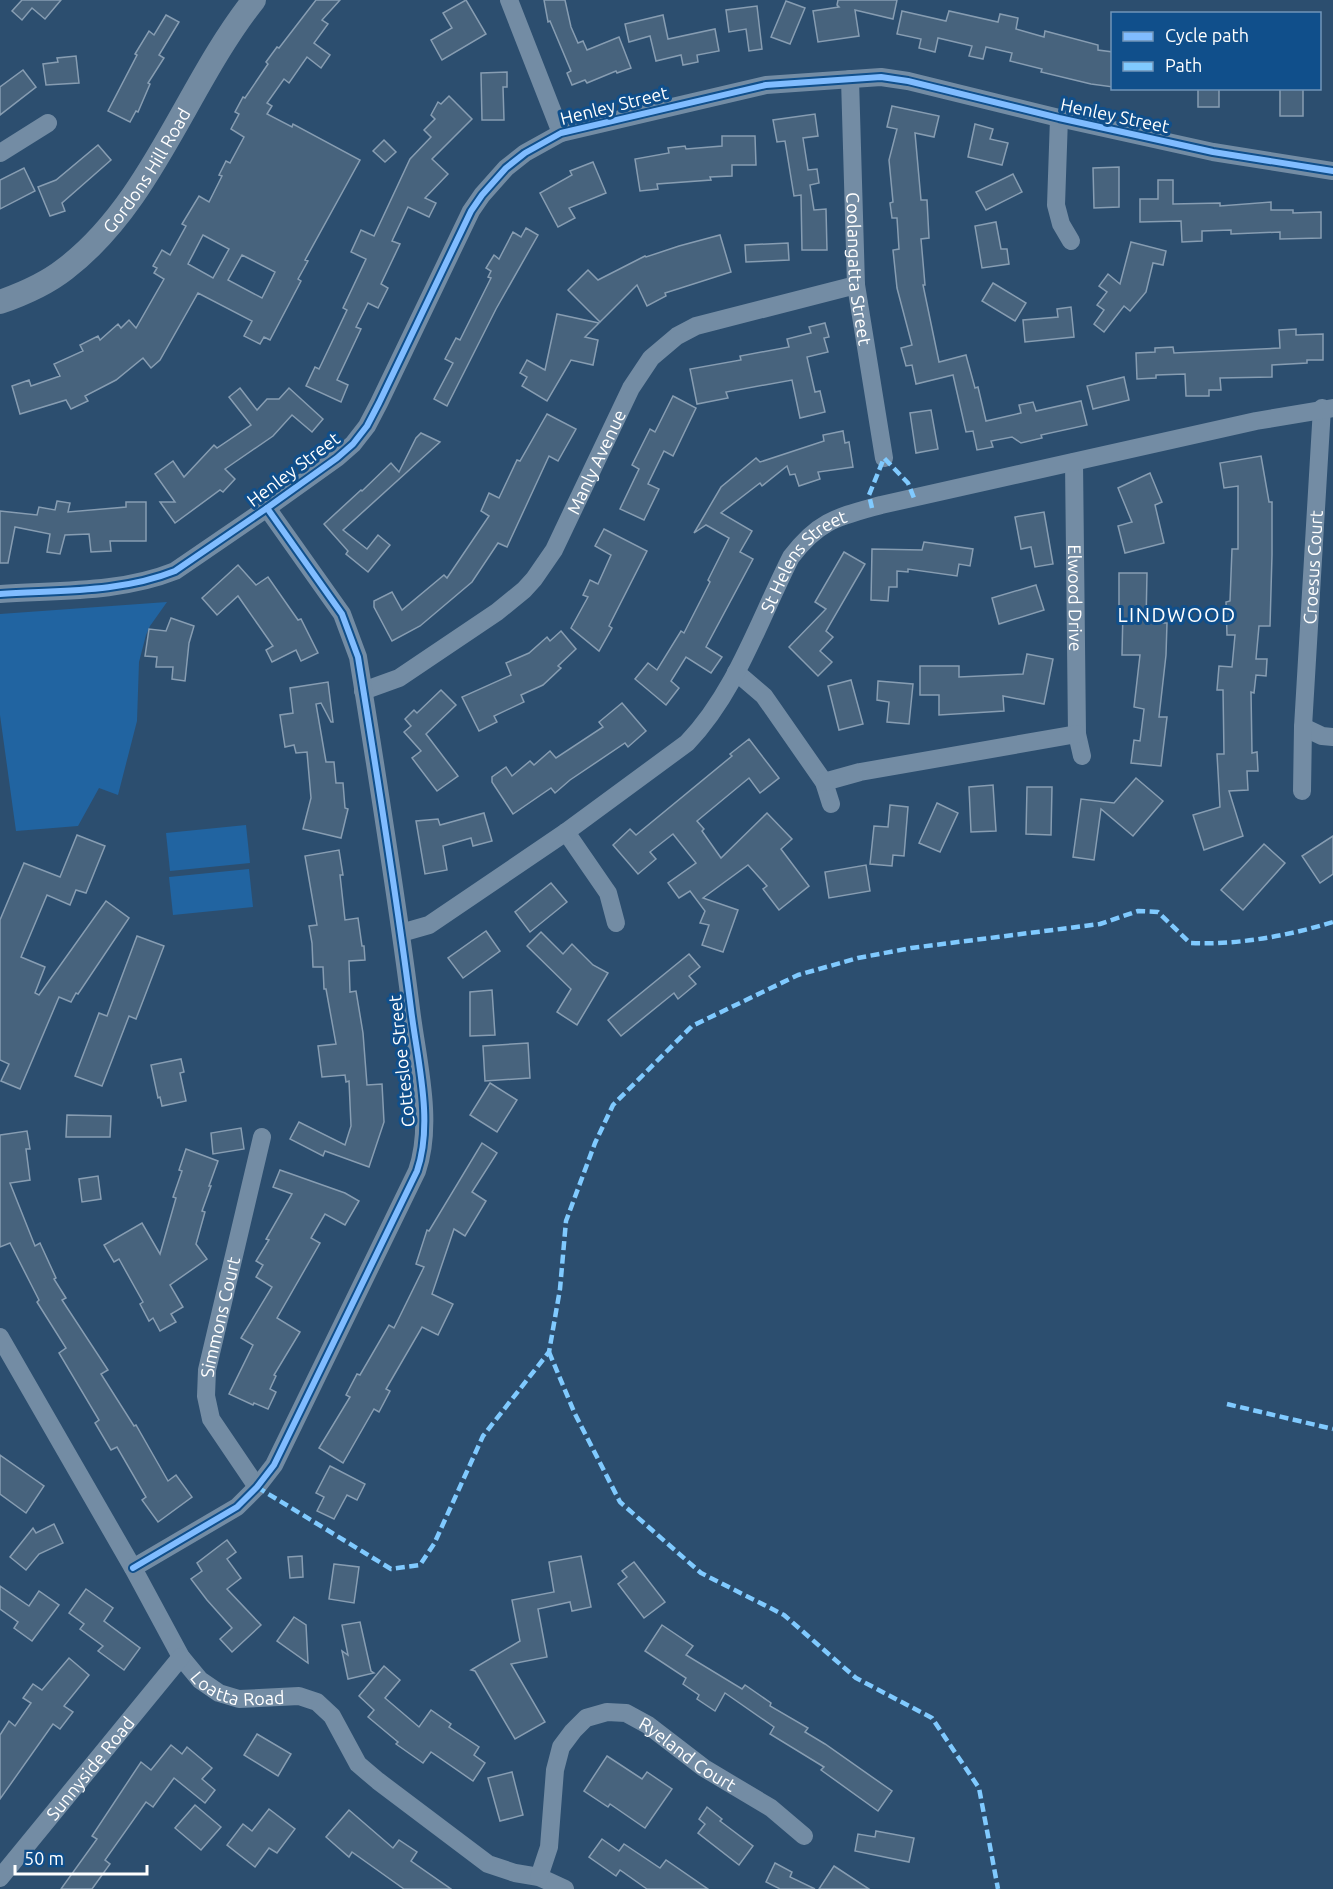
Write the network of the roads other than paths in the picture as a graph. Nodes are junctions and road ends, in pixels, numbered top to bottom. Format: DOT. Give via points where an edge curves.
graph roads {
  1 [pos="254,0"];
  2 [pos="509,0"];
  3 [pos="850,79"];
  4 [pos="1059,118"];
  5 [pos="48,123"];
  6 [pos="561,133"];
  7 [pos="0,153"];
  8 [pos="1333,171"];
  9 [pos="1071,241"];
  10 [pos="856,285"];
  11 [pos="0,302"];
  12 [pos="1328,408"];
  13 [pos="884,458"];
  14 [pos="1074,462"];
  15 [pos="267,508"];
  16 [pos="0,594"];
  17 [pos="736,672"];
  18 [pos="363,692"];
  19 [pos="1303,727"];
  20 [pos="1077,734"];
  21 [pos="1333,737"];
  22 [pos="1082,756"];
  23 [pos="824,782"];
  24 [pos="1302,791"];
  25 [pos="831,804"];
  26 [pos="566,832"];
  27 [pos="616,923"];
  28 [pos="401,933"];
  29 [pos="262,1137"];
  30 [pos="0,1337"];
  31 [pos="257,1487"];
  32 [pos="133,1569"];
  33 [pos="181,1657"];
  34 [pos="804,1836"];
  35 [pos="539,1877"];
  36 [pos="0,1878"];
  37 [pos="565,1889"];
  1 -- 11 [label="main road, Gordons Hill Road" via="111,224 65,269 39,286"];
  2 -- 6 [label="street"];
  3 -- 4 [label="street, Henley Street" via="880,77 908,81"];
  3 -- 6 [label="street, Henley Street" via="766,85"];
  3 -- 10 [label="street, Coolangatta Street"];
  4 -- 8 [label="street, Henley Street" via="1213,152"];
  4 -- 9 [label="street" via="1056,205"];
  5 -- 7 [label="street"];
  6 -- 15 [label="street, Henley Street" via="506,168 471,211 367,426 353,444"];
  10 -- 13 [label="street, Coolangatta Street"];
  10 -- 18 [label="street, Manly Avenue" via="696,326 663,347 631,388 554,550 534,579 497,612 399,678"];
  12 -- 14 [label="street, St Helens Street"];
  12 -- 19 [label="street, Croesus Court"];
  14 -- 17 [label="street, St Helens Street" via="881,505 838,517 819,527 791,557"];
  14 -- 20 [label="street, Elwood Drive"];
  15 -- 16 [label="street, Henley Street" via="175,571 147,581 128,586"];
  15 -- 18 [label="street, Cottesloe Street" via="342,614 358,657"];
  17 -- 23 [label="street" via="764,696"];
  17 -- 26 [label="street, St Helens Street" via="712,714 687,743"];
  18 -- 28 [label="street, Cottesloe Street"];
  19 -- 21 [label="street"];
  19 -- 24 [label="street, Croesus Court"];
  20 -- 22 [label="street, Elwood Drive"];
  20 -- 23 [label="street" via="860,772"];
  23 -- 25 [label="street"];
  26 -- 27 [label="street" via="608,892"];
  26 -- 28 [label="street, St Helens Street" via="429,925"];
  28 -- 31 [label="street, Cottesloe Street" via="424,1111 422,1155 274,1465"];
  29 -- 31 [label="street, Simmons Court" via="207,1370 206,1396 211,1419"];
  30 -- 32 [label="street, Loatta Road"];
  31 -- 32 [label="street, Cottesloe Street" via="237,1507"];
  32 -- 33 [label="street, Loatta Road"];
  33 -- 35 [label="street, Loatta Road" via="200,1680 219,1693 239,1699 298,1696 317,1701 332,1716 358,1764 378,1781 488,1864"];
  33 -- 36 [label="street, Sunnyside Road"];
  34 -- 35 [label="street, Ryeland Court" via="771,1808 705,1768 648,1725 626,1713 607,1712 586,1718 561,1748 555,1770 549,1848"];
  35 -- 37 [label="street, Loatta Road"];
}
